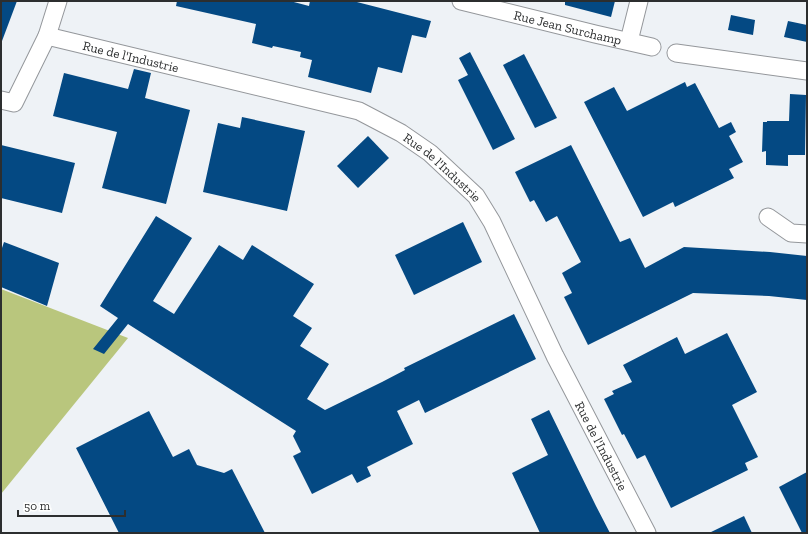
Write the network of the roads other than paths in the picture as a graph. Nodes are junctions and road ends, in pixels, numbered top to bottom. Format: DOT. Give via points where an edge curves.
graph roads {
  1 [pos="58,1"];
  2 [pos="460,1"];
  3 [pos="639,1"];
  4 [pos="47,36"];
  5 [pos="629,41"];
  6 [pos="652,47"];
  7 [pos="676,53"];
  8 [pos="807,71"];
  9 [pos="1,100"];
  10 [pos="768,217"];
  11 [pos="807,234"];
  12 [pos="647,533"];
  1 -- 4 [label="street"];
  2 -- 5 [label="street, Rue Jean Surchamp"];
  3 -- 5 [label="street"];
  4 -- 9 [label="street" via="14,103"];
  4 -- 12 [label="street, Rue de l'Industrie" via="359,111 401,133 430,153 476,196 492,222 555,356"];
  5 -- 6 [label="street, Rue Jean Surchamp"];
  7 -- 8 [label="street"];
  10 -- 11 [label="street" via="791,234"];
}
